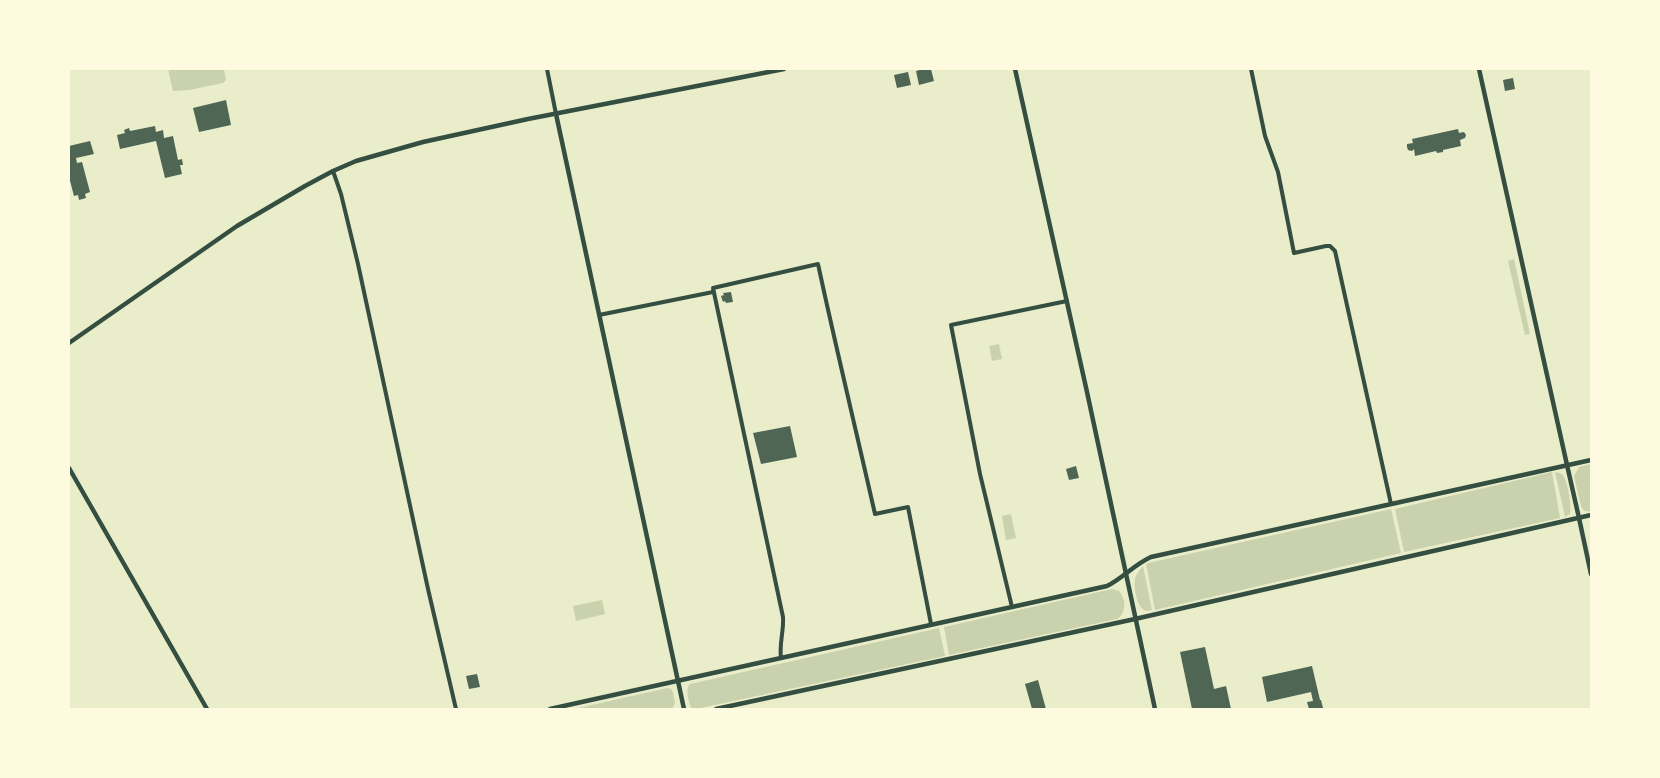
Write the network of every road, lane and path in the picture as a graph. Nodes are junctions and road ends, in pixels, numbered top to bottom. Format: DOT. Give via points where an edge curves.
graph roads {
  1 [pos="547,69"];
  2 [pos="784,69"];
  3 [pos="1015,69"];
  4 [pos="1251,69"];
  5 [pos="1479,69"];
  6 [pos="556,114"];
  7 [pos="333,171"];
  8 [pos="713,290"];
  9 [pos="1067,301"];
  10 [pos="599,315"];
  11 [pos="69,343"];
  12 [pos="1591,460"];
  13 [pos="1567,465"];
  14 [pos="69,468"];
  15 [pos="1391,504"];
  16 [pos="1591,515"];
  17 [pos="1579,518"];
  18 [pos="1126,574"];
  19 [pos="1591,574"];
  20 [pos="1012,607"];
  21 [pos="1135,619"];
  22 [pos="931,624"];
  23 [pos="781,658"];
  24 [pos="678,681"];
  25 [pos="207,709"];
  26 [pos="456,709"];
  27 [pos="550,709"];
  28 [pos="684,709"];
  29 [pos="716,709"];
  30 [pos="1155,709"];
  1 -- 6 [label="street"];
  2 -- 6 [label="main road"];
  3 -- 9 [label="main road"];
  4 -- 15 [label="street" via="1294,253 1326,246 1335,251"];
  5 -- 13 [label="main road"];
  6 -- 7 [label="main road" via="414,144"];
  6 -- 10 [label="main road"];
  7 -- 11 [label="main road" via="237,226"];
  7 -- 26 [label="street" via="358,264"];
  8 -- 10 [label="street"];
  8 -- 22 [label="street" via="818,264 875,514 908,507"];
  8 -- 23 [label="street" via="783,617"];
  9 -- 18 [label="main road"];
  9 -- 20 [label="street" via="951,325 978,465"];
  10 -- 24 [label="main road"];
  12 -- 13 [label="main road"];
  13 -- 15 [label="main road"];
  13 -- 17 [label="main road"];
  14 -- 25 [label="main road"];
  15 -- 18 [label="main road" via="1151,557"];
  16 -- 17 [label="main road"];
  17 -- 19 [label="main road"];
  17 -- 21 [label="main road"];
  18 -- 20 [label="main road" via="1107,586"];
  18 -- 21 [label="main road"];
  20 -- 22 [label="main road"];
  21 -- 29 [label="main road"];
  21 -- 30 [label="main road"];
  22 -- 23 [label="main road"];
  23 -- 24 [label="main road"];
  24 -- 27 [label="main road"];
  24 -- 28 [label="main road"];
}
